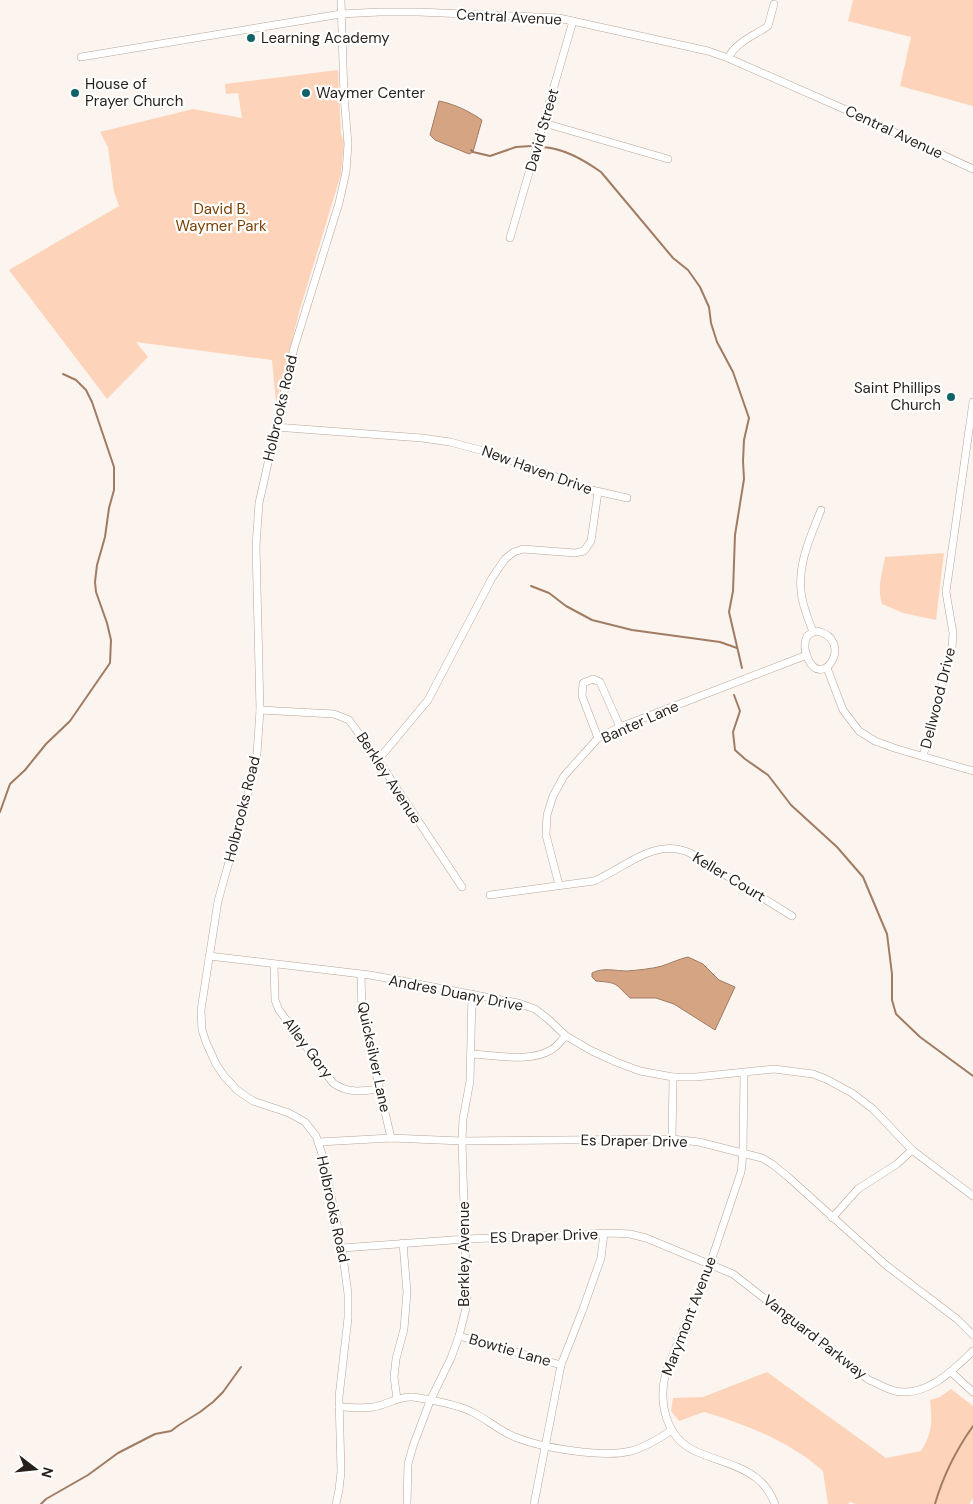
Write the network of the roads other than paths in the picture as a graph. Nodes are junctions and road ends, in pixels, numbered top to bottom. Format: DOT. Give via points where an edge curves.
graph roads {
  1 [pos="341,0"];
  2 [pos="774,4"];
  3 [pos="341,14"];
  4 [pos="573,21"];
  5 [pos="81,57"];
  6 [pos="728,58"];
  7 [pos="544,123"];
  8 [pos="668,159"];
  9 [pos="973,169"];
  10 [pos="510,238"];
  11 [pos="973,402"];
  12 [pos="275,427"];
  13 [pos="598,492"];
  14 [pos="627,498"];
  15 [pos="821,510"];
  16 [pos="813,632"];
  17 [pos="807,655"];
  18 [pos="827,668"];
  19 [pos="260,710"];
  20 [pos="620,727"];
  21 [pos="598,738"];
  22 [pos="923,756"];
  23 [pos="378,760"];
  24 [pos="973,771"];
  25 [pos="558,885"];
  26 [pos="462,888"];
  27 [pos="490,895"];
  28 [pos="792,916"];
  29 [pos="209,956"];
  30 [pos="274,965"];
  31 [pos="362,975"];
  32 [pos="472,994"];
  33 [pos="566,1036"];
  34 [pos="471,1054"];
  35 [pos="744,1073"];
  36 [pos="673,1077"];
  37 [pos="380,1089"];
  38 [pos="392,1138"];
  39 [pos="672,1140"];
  40 [pos="462,1141"];
  41 [pos="319,1142"];
  42 [pos="912,1150"];
  43 [pos="743,1153"];
  44 [pos="973,1196"];
  45 [pos="832,1218"];
  46 [pos="604,1234"];
  47 [pos="466,1239"];
  48 [pos="403,1242"];
  49 [pos="342,1248"];
  50 [pos="710,1264"];
  51 [pos="973,1335"];
  52 [pos="459,1336"];
  53 [pos="973,1351"];
  54 [pos="561,1365"];
  55 [pos="951,1372"];
  56 [pos="973,1392"];
  57 [pos="396,1399"];
  58 [pos="430,1401"];
  59 [pos="339,1407"];
  60 [pos="672,1430"];
  61 [pos="546,1446"];
  62 [pos="336,1504"];
  63 [pos="408,1504"];
  64 [pos="534,1504"];
  65 [pos="775,1504"];
  1 -- 3 [label="street, Holbrooks Road"];
  2 -- 6 [label="street" via="768,26 743,41"];
  3 -- 4 [label="street, Central Avenue" via="419,12"];
  3 -- 5 [label="street, Central Avenue"];
  3 -- 12 [label="street, Holbrooks Road" via="348,144 346,172"];
  4 -- 6 [label="street, Central Avenue"];
  4 -- 7 [label="street, David Street"];
  6 -- 9 [label="street, Central Avenue"];
  7 -- 8 [label="street"];
  7 -- 10 [label="street, David Street"];
  11 -- 22 [label="street, Dellwood Drive" via="946,592 952,648"];
  12 -- 13 [label="street, New Haven Drive" via="450,442 491,453"];
  12 -- 19 [label="street, Holbrooks Road" via="257,520"];
  13 -- 14 [label="street"];
  13 -- 23 [label="street, New Haven Drive" via="591,540 584,550 575,553 523,549 505,559 428,700"];
  15 -- 16 [label="street" via="806,546 801,584"];
  16 -- 17 [label="street" via="806,640"];
  16 -- 18 [label="street" via="822,632 833,643 834,661"];
  17 -- 18 [label="street" via="814,667"];
  17 -- 20 [label="street, Banter Lane"];
  18 -- 22 [label="street" via="843,710 859,731 875,741"];
  19 -- 23 [label="street, Berkley Avenue" via="342,716 354,724"];
  19 -- 29 [label="street, Holbrooks Road" via="257,754 222,884"];
  20 -- 21 [label="street, Banter Lane"];
  20 -- 21 [label="street" via="600,682 593,679 583,683 582,696"];
  21 -- 25 [label="street, Banter Lane" via="564,776 547,815 546,835"];
  22 -- 24 [label="street"];
  23 -- 26 [label="street, Berkley Avenue"];
  25 -- 27 [label="street, Keller Court"];
  25 -- 28 [label="street, Keller Court" via="594,881 646,852 662,848 683,850"];
  29 -- 30 [label="street, Andres Duany Drive"];
  29 -- 41 [label="street, Holbrooks Road" via="201,1022 216,1064 243,1095 299,1118"];
  30 -- 31 [label="street, Andres Duany Drive"];
  30 -- 37 [label="street, Alley Gory" via="275,1000 279,1010 333,1083 350,1091"];
  31 -- 32 [label="street, Andres Duany Drive"];
  31 -- 37 [label="street, Quicksilver Lane" via="362,1012"];
  32 -- 33 [label="street, Andres Duany Drive" via="534,1009"];
  32 -- 34 [label="street, Berkley Avenue"];
  33 -- 34 [label="street" via="551,1050 534,1055"];
  33 -- 36 [label="street, Andres Duany Drive" via="616,1062 640,1071"];
  34 -- 40 [label="street, Berkley Avenue"];
  35 -- 36 [label="street, Andres Duany Drive"];
  35 -- 42 [label="street, Andres Duany Drive" via="774,1069 826,1079 873,1109"];
  35 -- 43 [label="street, Marymont Avenue"];
  36 -- 39 [label="street"];
  37 -- 38 [label="street, Quicksilver Lane"];
  38 -- 40 [label="street, Es Draper Drive"];
  38 -- 41 [label="street, Es Draper Drive"];
  39 -- 40 [label="street, Es Draper Drive"];
  39 -- 43 [label="street, Es Draper Drive" via="699,1142"];
  40 -- 47 [label="street, Berkley Avenue"];
  41 -- 49 [label="street, Holbrooks Road"];
  42 -- 44 [label="street, Andres Duany Drive"];
  42 -- 45 [label="street" via="898,1164 858,1189"];
  43 -- 45 [label="street, Es Draper Drive" via="772,1164"];
  43 -- 50 [label="street, Marymont Avenue" via="741,1172"];
  45 -- 51 [label="street, Es Draper Drive"];
  46 -- 47 [label="street, ES Draper Drive"];
  46 -- 50 [label="street, ES Draper Drive" via="646,1238"];
  46 -- 54 [label="street" via="601,1258"];
  47 -- 48 [label="street, ES Draper Drive"];
  47 -- 52 [label="street, Berkley Avenue" via="467,1304"];
  48 -- 49 [label="street, ES Draper Drive"];
  48 -- 57 [label="street" via="407,1292 404,1329 394,1377"];
  49 -- 59 [label="street, Holbrooks Road" via="348,1306"];
  50 -- 55 [label="street, Vanguard Parkway" via="734,1274 869,1380 895,1391 914,1392"];
  50 -- 60 [label="street, Marymont Avenue" via="663,1382 662,1401"];
  52 -- 54 [label="street, Bowtie Lane"];
  52 -- 58 [label="street, Berkley Avenue"];
  53 -- 55 [label="street, Vanguard Parkway"];
  54 -- 61 [label="street"];
  55 -- 56 [label="street"];
  57 -- 58 [label="street" via="413,1397"];
  57 -- 59 [label="street" via="374,1407"];
  58 -- 61 [label="street" via="472,1411 514,1437"];
  58 -- 63 [label="street, Berkley Avenue" via="408,1464"];
  59 -- 62 [label="street, Holbrooks Road" via="341,1472"];
  60 -- 61 [label="street" via="631,1451 590,1452"];
  60 -- 65 [label="street, Marymont Avenue" via="694,1451 755,1477"];
  61 -- 64 [label="street"];
}
